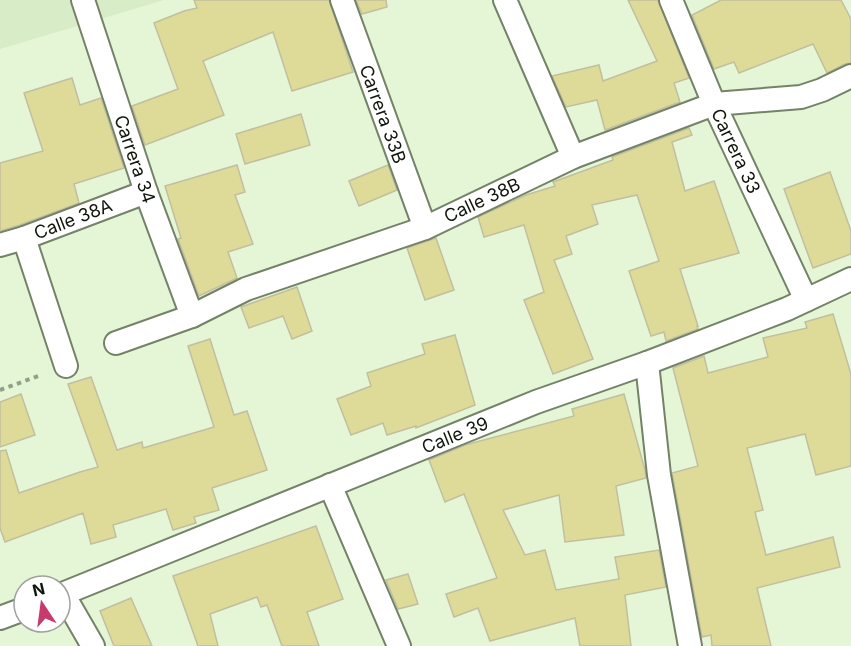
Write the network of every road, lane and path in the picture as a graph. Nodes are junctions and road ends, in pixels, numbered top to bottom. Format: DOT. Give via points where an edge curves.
graph roads {
  1 [pos="82,0"];
  2 [pos="342,0"];
  3 [pos="505,0"];
  4 [pos="671,0"];
  5 [pos="851,76"];
  6 [pos="714,104"];
  7 [pos="573,157"];
  8 [pos="146,192"];
  9 [pos="425,228"];
  10 [pos="24,238"];
  11 [pos="0,245"];
  12 [pos="851,279"];
  13 [pos="806,300"];
  14 [pos="192,316"];
  15 [pos="116,343"];
  16 [pos="647,363"];
  17 [pos="66,366"];
  18 [pos="330,485"];
  19 [pos="72,591"];
  20 [pos="72,611"];
  21 [pos="93,646"];
  22 [pos="399,646"];
  23 [pos="690,646"];
  1 -- 8 [label="street, Carrera 34"];
  2 -- 9 [label="street, Carrera 33B"];
  3 -- 7 [label="street"];
  4 -- 6 [label="street, Carrera 33"];
  5 -- 6 [label="street, Calle 38B" via="801,97"];
  6 -- 7 [label="street, Calle 38B"];
  6 -- 13 [label="street, Carrera 33"];
  7 -- 9 [label="street, Calle 38B"];
  8 -- 10 [label="street, Calle 38A"];
  8 -- 14 [label="street, Carrera 34"];
  9 -- 14 [label="street, Calle 38B" via="246,289"];
  10 -- 11 [label="street, Calle 38A"];
  10 -- 17 [label="street"];
  12 -- 13 [label="street, Calle 39"];
  13 -- 16 [label="street, Calle 39"];
  14 -- 15 [label="street, Calle 38B"];
  16 -- 18 [label="street, Calle 39" via="536,402"];
  16 -- 23 [label="street" via="659,475"];
  18 -- 19 [label="street, Calle 39"];
  18 -- 22 [label="street"];
  20 -- 21 [label="street"];
}
